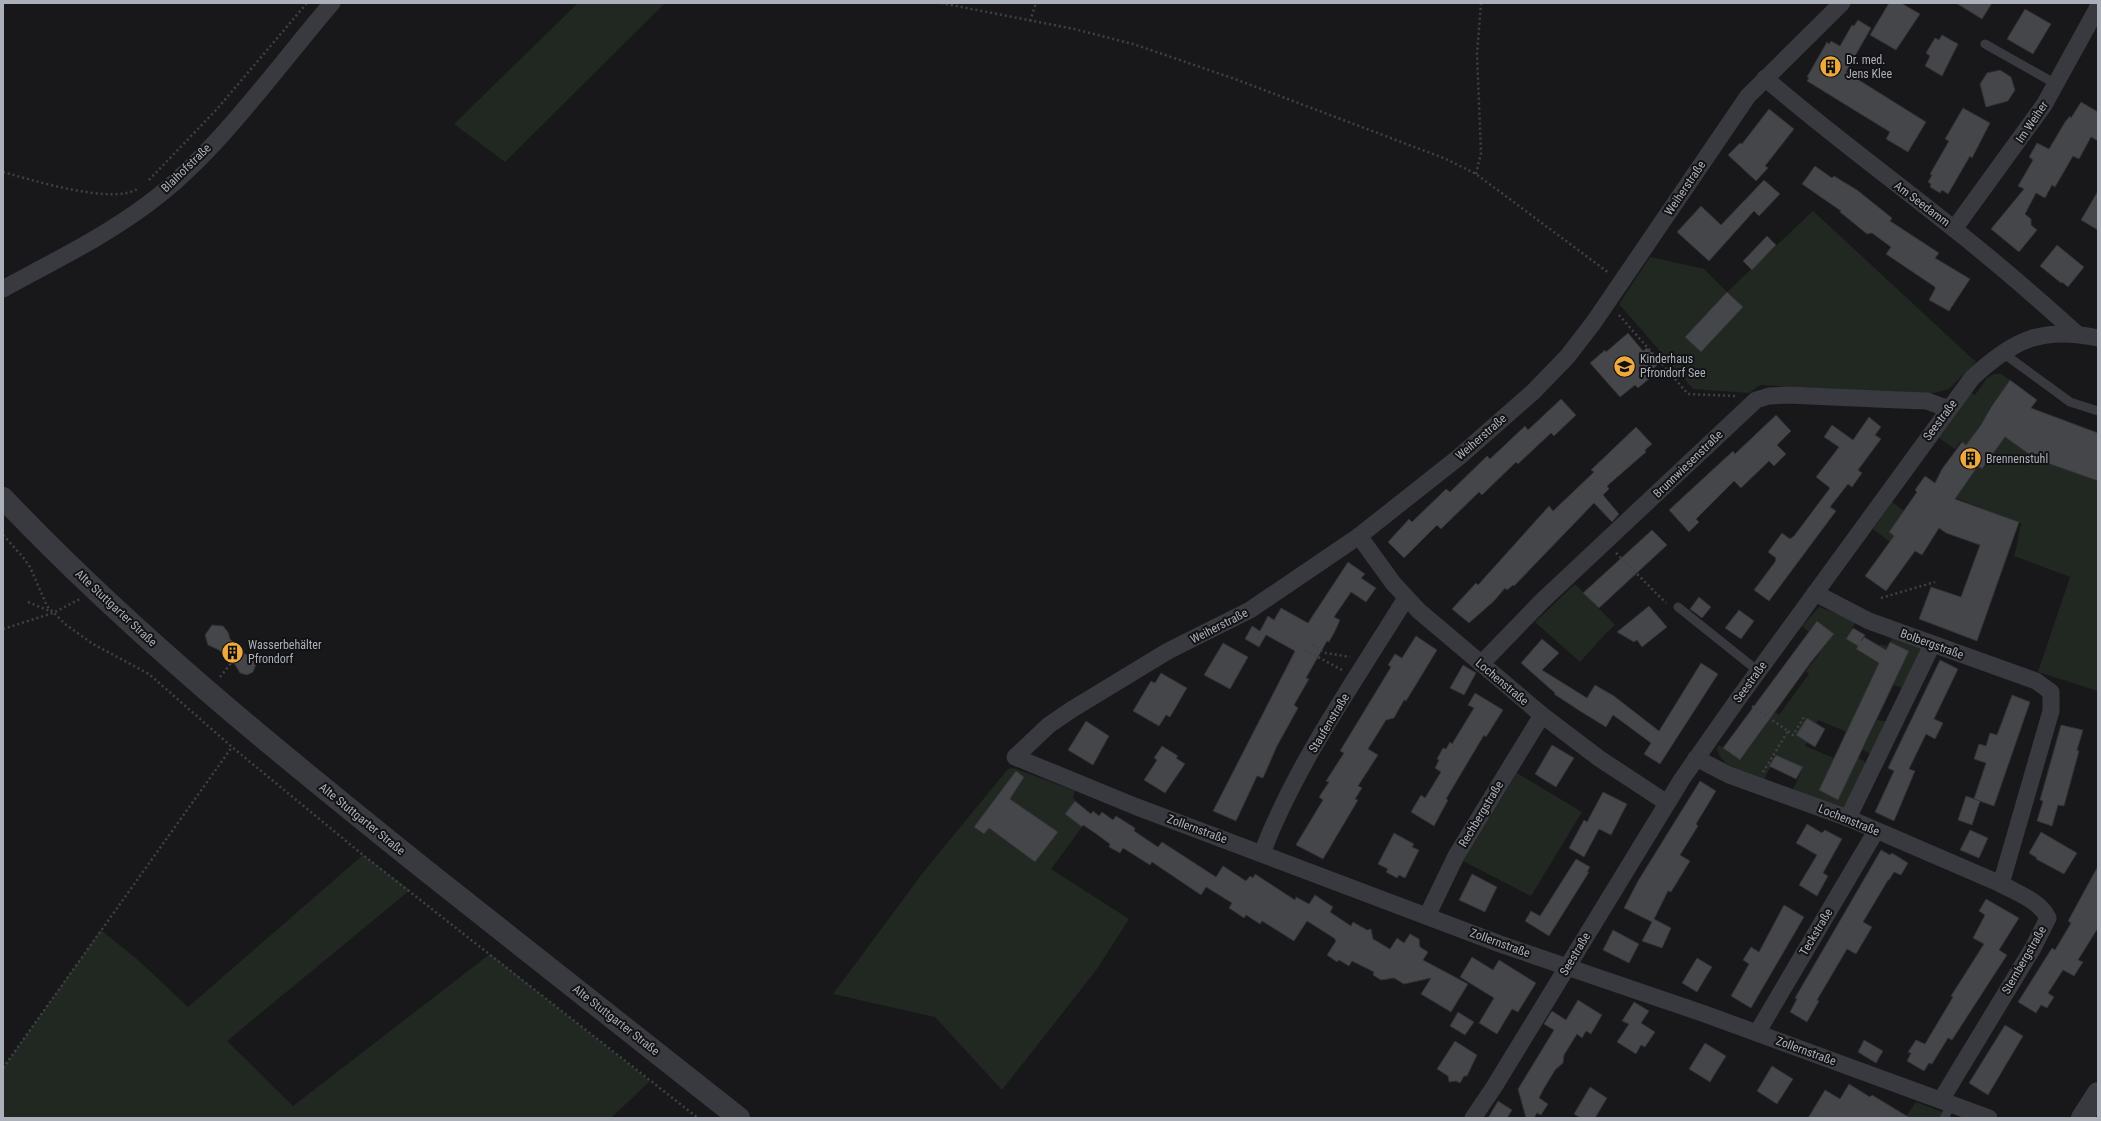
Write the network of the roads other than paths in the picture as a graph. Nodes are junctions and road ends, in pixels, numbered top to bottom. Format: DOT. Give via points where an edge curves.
graph roads {
  1 [pos="332,3"];
  2 [pos="1842,3"];
  3 [pos="2098,7"];
  4 [pos="1986,44"];
  5 [pos="1765,78"];
  6 [pos="2056,84"];
  7 [pos="1954,228"];
  8 [pos="3,289"];
  9 [pos="2076,333"];
  10 [pos="2098,338"];
  11 [pos="2003,353"];
  12 [pos="1949,409"];
  13 [pos="2098,411"];
  14 [pos="3,498"];
  15 [pos="1359,536"];
  16 [pos="1815,593"];
  17 [pos="1406,598"];
  18 [pos="1678,607"];
  19 [pos="1932,645"];
  20 [pos="1481,664"];
  21 [pos="1758,671"];
  22 [pos="1542,715"];
  23 [pos="1015,758"];
  24 [pos="1696,758"];
  25 [pos="1667,802"];
  26 [pos="1848,818"];
  27 [pos="1876,831"];
  28 [pos="1262,853"];
  29 [pos="2001,884"];
  30 [pos="1426,916"];
  31 [pos="1567,967"];
  32 [pos="1757,1033"];
  33 [pos="2098,1093"];
  34 [pos="1946,1107"];
  35 [pos="739,1118"];
  36 [pos="1473,1118"];
  37 [pos="1989,1118"];
  38 [pos="2082,1118"];
  1 -- 8 [label="street, Blaihofstraße" via="236,117 184,174 110,229"];
  2 -- 5 [label="street, Weiherstraße"];
  3 -- 6 [label="street, Im Weiher"];
  4 -- 6 [label="lane"];
  5 -- 7 [label="street, Am Seedamm" via="1856,154"];
  5 -- 15 [label="street, Weiherstraße" via="1736,112 1582,339 1533,392 1459,457"];
  6 -- 7 [label="street, Im Weiher" via="2018,142"];
  7 -- 9 [label="street, Am Seedamm"];
  9 -- 10 [label="street, Seestraße"];
  9 -- 11 [label="street, Seestraße" via="2052,333 2032,337"];
  11 -- 12 [label="street, Seestraße" via="1972,378"];
  11 -- 13 [label="lane" via="2070,402"];
  12 -- 16 [label="street, Seestraße"];
  12 -- 20 [label="street, Brunnwiesenstraße" via="1927,401 1788,395 1756,400 1542,601"];
  14 -- 35 [label="street, Alte Stuttgarter Straße" via="161,650 299,769"];
  15 -- 17 [label="street, Lochenstraße"];
  15 -- 23 [label="street, Weiherstraße" via="1250,610 1168,651 1071,710 1049,725"];
  16 -- 19 [label="street, Bolbergstraße" via="1850,613"];
  16 -- 21 [label="street, Seestraße"];
  17 -- 20 [label="street, Lochenstraße"];
  17 -- 28 [label="street, Staufenstraße" via="1301,771 1275,821"];
  18 -- 21 [label="lane"];
  19 -- 26 [label="street"];
  19 -- 29 [label="street, Bolbergstraße" via="2036,682 2051,692 2051,711"];
  20 -- 22 [label="street, Lochenstraße"];
  21 -- 24 [label="street, Seestraße"];
  22 -- 25 [label="street, Lochenstraße" via="1600,759"];
  22 -- 30 [label="street, Rechbergstraße" via="1456,856"];
  23 -- 28 [label="street, Zollernstraße"];
  24 -- 25 [label="street, Seestraße"];
  24 -- 26 [label="street, Lochenstraße" via="1755,786"];
  25 -- 31 [label="street, Seestraße"];
  26 -- 27 [label="street, Lochenstraße"];
  27 -- 29 [label="street, Lochenstraße"];
  27 -- 32 [label="street, Teckstraße"];
  28 -- 30 [label="street, Zollernstraße"];
  29 -- 34 [label="street, Sternbergstraße" via="2036,904 2048,918"];
  30 -- 31 [label="street, Zollernstraße"];
  31 -- 32 [label="street, Zollernstraße"];
  31 -- 36 [label="street, Seestraße"];
  32 -- 34 [label="street, Zollernstraße"];
  33 -- 38 [label="street"];
  34 -- 37 [label="street, Zollernstraße"];
}
